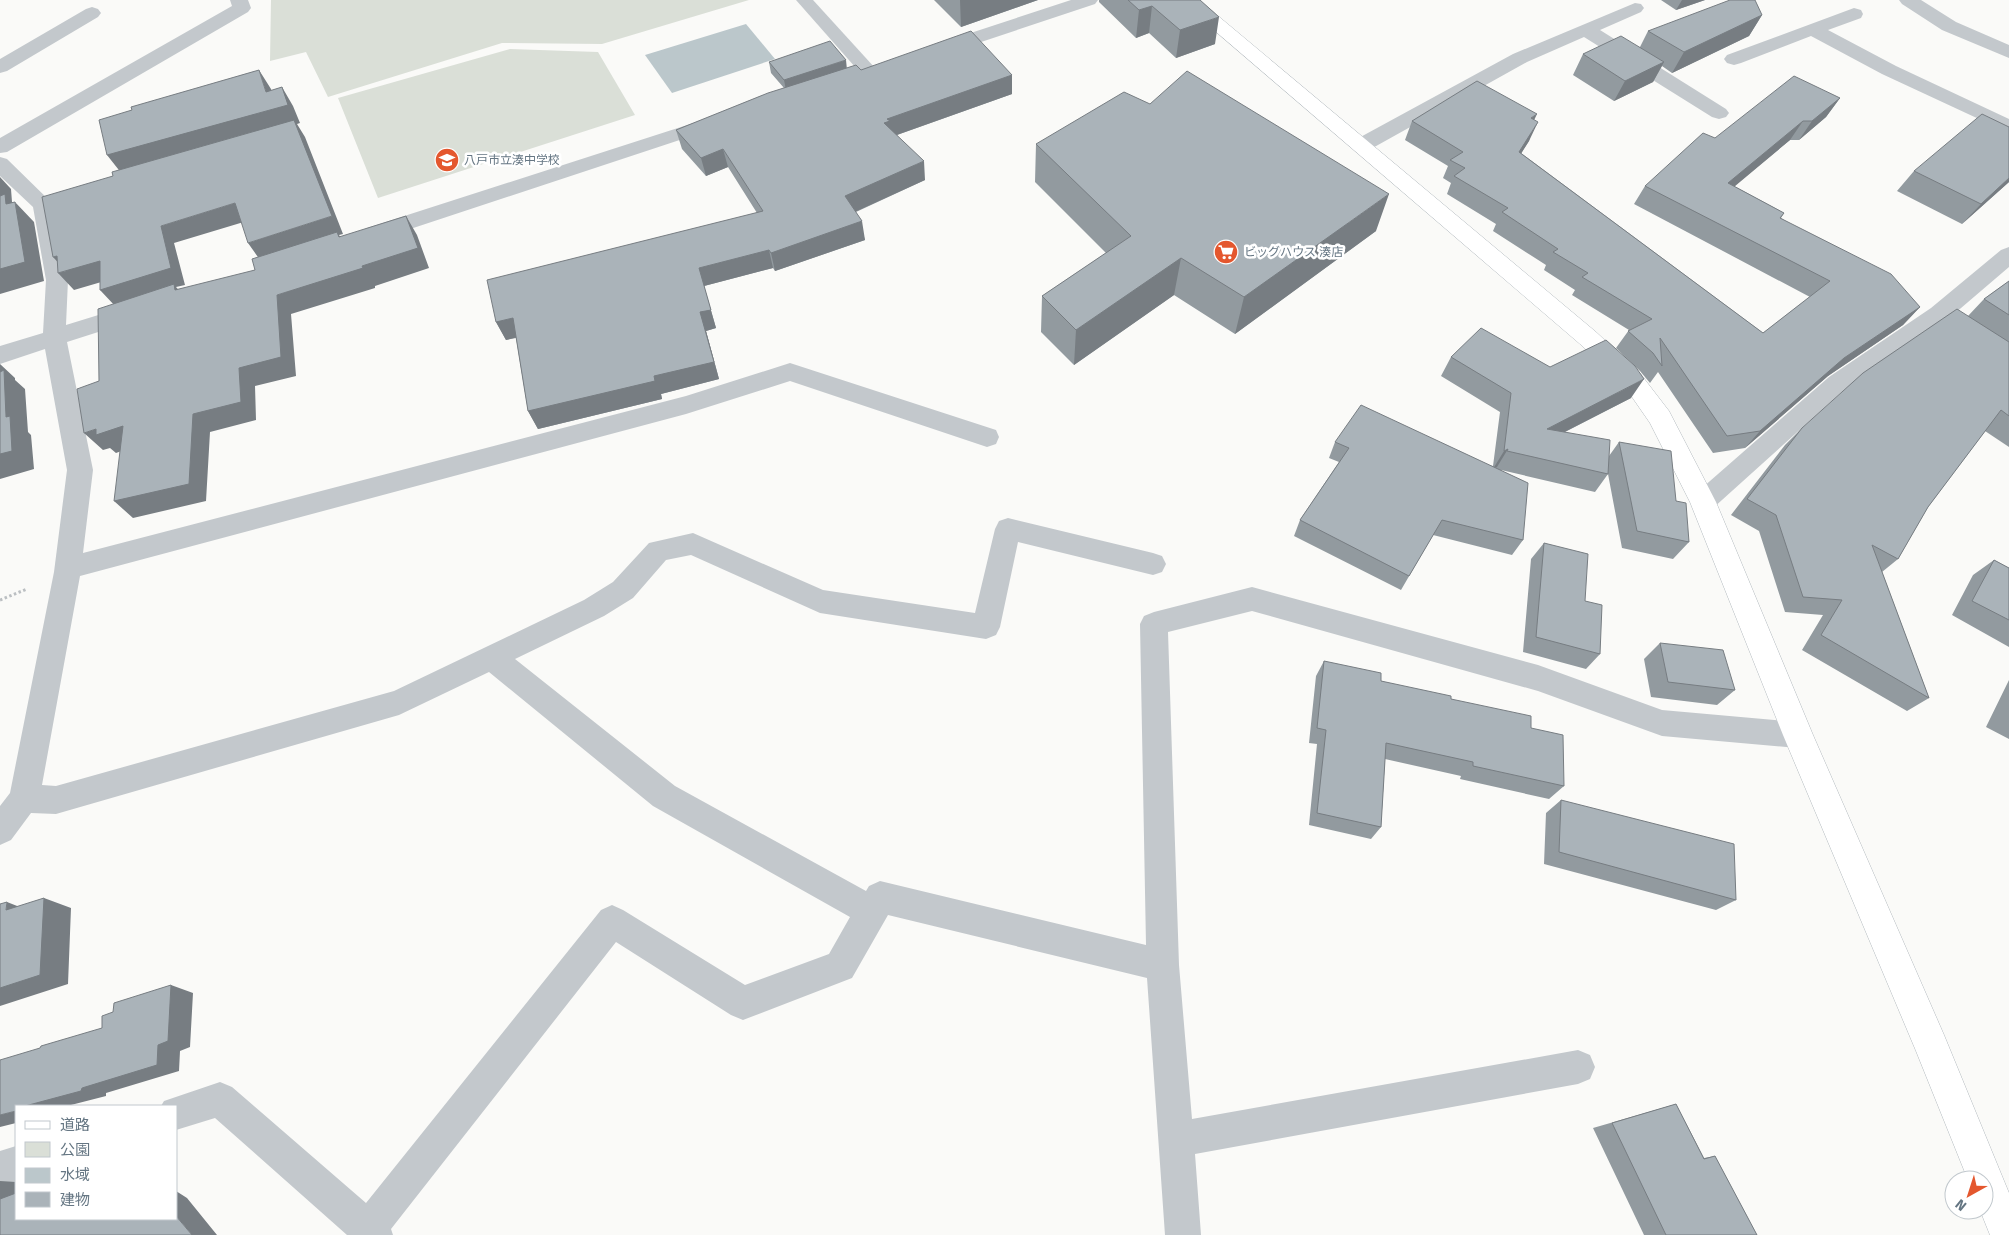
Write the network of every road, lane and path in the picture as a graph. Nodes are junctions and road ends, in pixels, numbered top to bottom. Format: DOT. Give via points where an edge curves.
graph roads {
  1 [pos="239,0"];
  2 [pos="804,0"];
  3 [pos="1089,0"];
  4 [pos="1188,0"];
  5 [pos="1908,0"];
  6 [pos="1635,8"];
  7 [pos="92,13"];
  8 [pos="1854,14"];
  9 [pos="1585,29"];
  10 [pos="1812,30"];
  11 [pos="2009,52"];
  12 [pos="924,54"];
  13 [pos="1734,59"];
  14 [pos="0,67"];
  15 [pos="869,72"];
  16 [pos="1719,113"];
  17 [pos="727,119"];
  18 [pos="2009,127"];
  19 [pos="1362,145"];
  20 [pos="0,147"];
  21 [pos="0,164"];
  22 [pos="356,239"];
  23 [pos="2009,255"];
  24 [pos="148,307"];
  25 [pos="54,338"];
  26 [pos="0,355"];
  27 [pos="987,436"];
  28 [pos="1704,502"];
  29 [pos="1153,564"];
  30 [pos="67,568"];
  31 [pos="492,657"];
  32 [pos="1798,735"];
  33 [pos="24,799"];
  34 [pos="0,830"];
  35 [pos="871,911"];
  36 [pos="1163,965"];
  37 [pos="1578,1066"];
  38 [pos="178,1112"];
  39 [pos="1176,1140"];
  40 [pos="15,1164"];
  41 [pos="0,1169"];
  42 [pos="372,1232"];
  43 [pos="1183,1235"];
  44 [pos="2008,1235"];
  1 -- 20 [label="street" via="242,8"];
  2 -- 15 [label="lane"];
  3 -- 12 [label="street"];
  4 -- 19 [label="street"];
  5 -- 11 [label="street" via="1949,26"];
  6 -- 9 [label="street"];
  7 -- 14 [label="street"];
  8 -- 10 [label="street"];
  9 -- 16 [label="street"];
  9 -- 19 [label="street" via="1520,58"];
  10 -- 13 [label="street"];
  10 -- 18 [label="street"];
  17 -- 22 [label="street"];
  19 -- 28 [label="street" via="1631,378 1660,418"];
  21 -- 25 [label="street" via="53,202 57,280"];
  23 -- 28 [label="street" via="1947,319 1837,383"];
  24 -- 25 [label="street"];
  25 -- 26 [label="street"];
  25 -- 30 [label="street" via="80,470"];
  27 -- 30 [label="street" via="790,372 676,408"];
  28 -- 32 [label="street"];
  29 -- 31 [label="street" via="1008,529 986,627 820,601 693,544 658,551 623,590 594,608"];
  30 -- 33 [label="street"];
  31 -- 33 [label="street" via="400,702 56,800"];
  31 -- 35 [label="street" via="664,796"];
  32 -- 36 [label="street" via="1662,723 1538,678 1252,599 1154,624"];
  32 -- 44 [label="street" via="1928,1038"];
  33 -- 34 [label="street"];
  35 -- 36 [label="street" via="880,896"];
  35 -- 42 [label="street" via="840,966 743,1003 612,921"];
  36 -- 39 [label="street"];
  37 -- 39 [label="street"];
  38 -- 42 [label="street" via="220,1099"];
  39 -- 43 [label="street"];
  40 -- 41 [label="street"];
}
